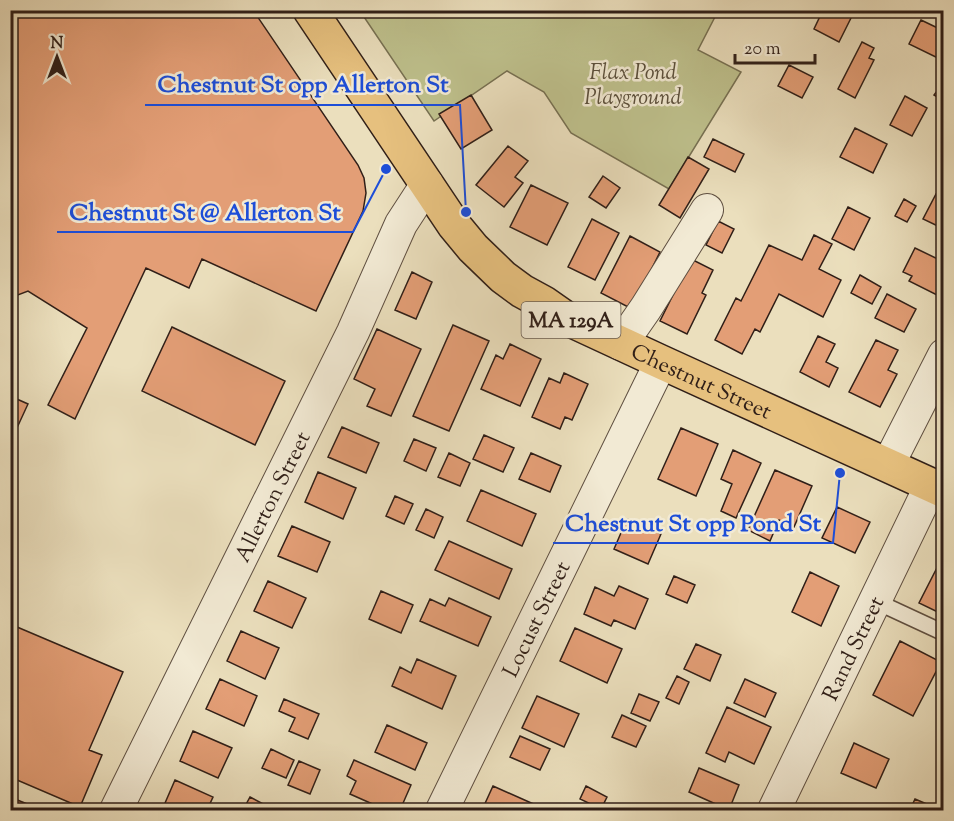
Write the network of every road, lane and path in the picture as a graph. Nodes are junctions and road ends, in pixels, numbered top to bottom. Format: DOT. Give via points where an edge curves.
graph roads {
  1 [pos="310,10"];
  2 [pos="427,184"];
  3 [pos="707,210"];
  4 [pos="621,344"];
  5 [pos="944,355"];
  6 [pos="661,362"];
  7 [pos="888,465"];
  8 [pos="937,488"];
  9 [pos="875,601"];
  10 [pos="944,633"];
  11 [pos="116,810"];
  12 [pos="442,810"];
  13 [pos="774,810"];
  1 -- 2 [label="main road, Chestnut Street / MA 129A"];
  2 -- 4 [label="main road, Chestnut Street / MA 129A" via="454,225 503,277 564,317"];
  2 -- 11 [label="street, Allerton Street" via="401,224 353,332"];
  3 -- 4 [label="street"];
  4 -- 6 [label="main road, Chestnut Street / MA 129A"];
  5 -- 7 [label="street"];
  6 -- 7 [label="main road, Chestnut Street / MA 129A"];
  6 -- 12 [label="street, Locust Street"];
  7 -- 8 [label="main road, Chestnut Street / MA 129A"];
  8 -- 9 [label="street, Rand Street"];
  9 -- 10 [label="lane"];
  9 -- 13 [label="street, Rand Street"];
}
